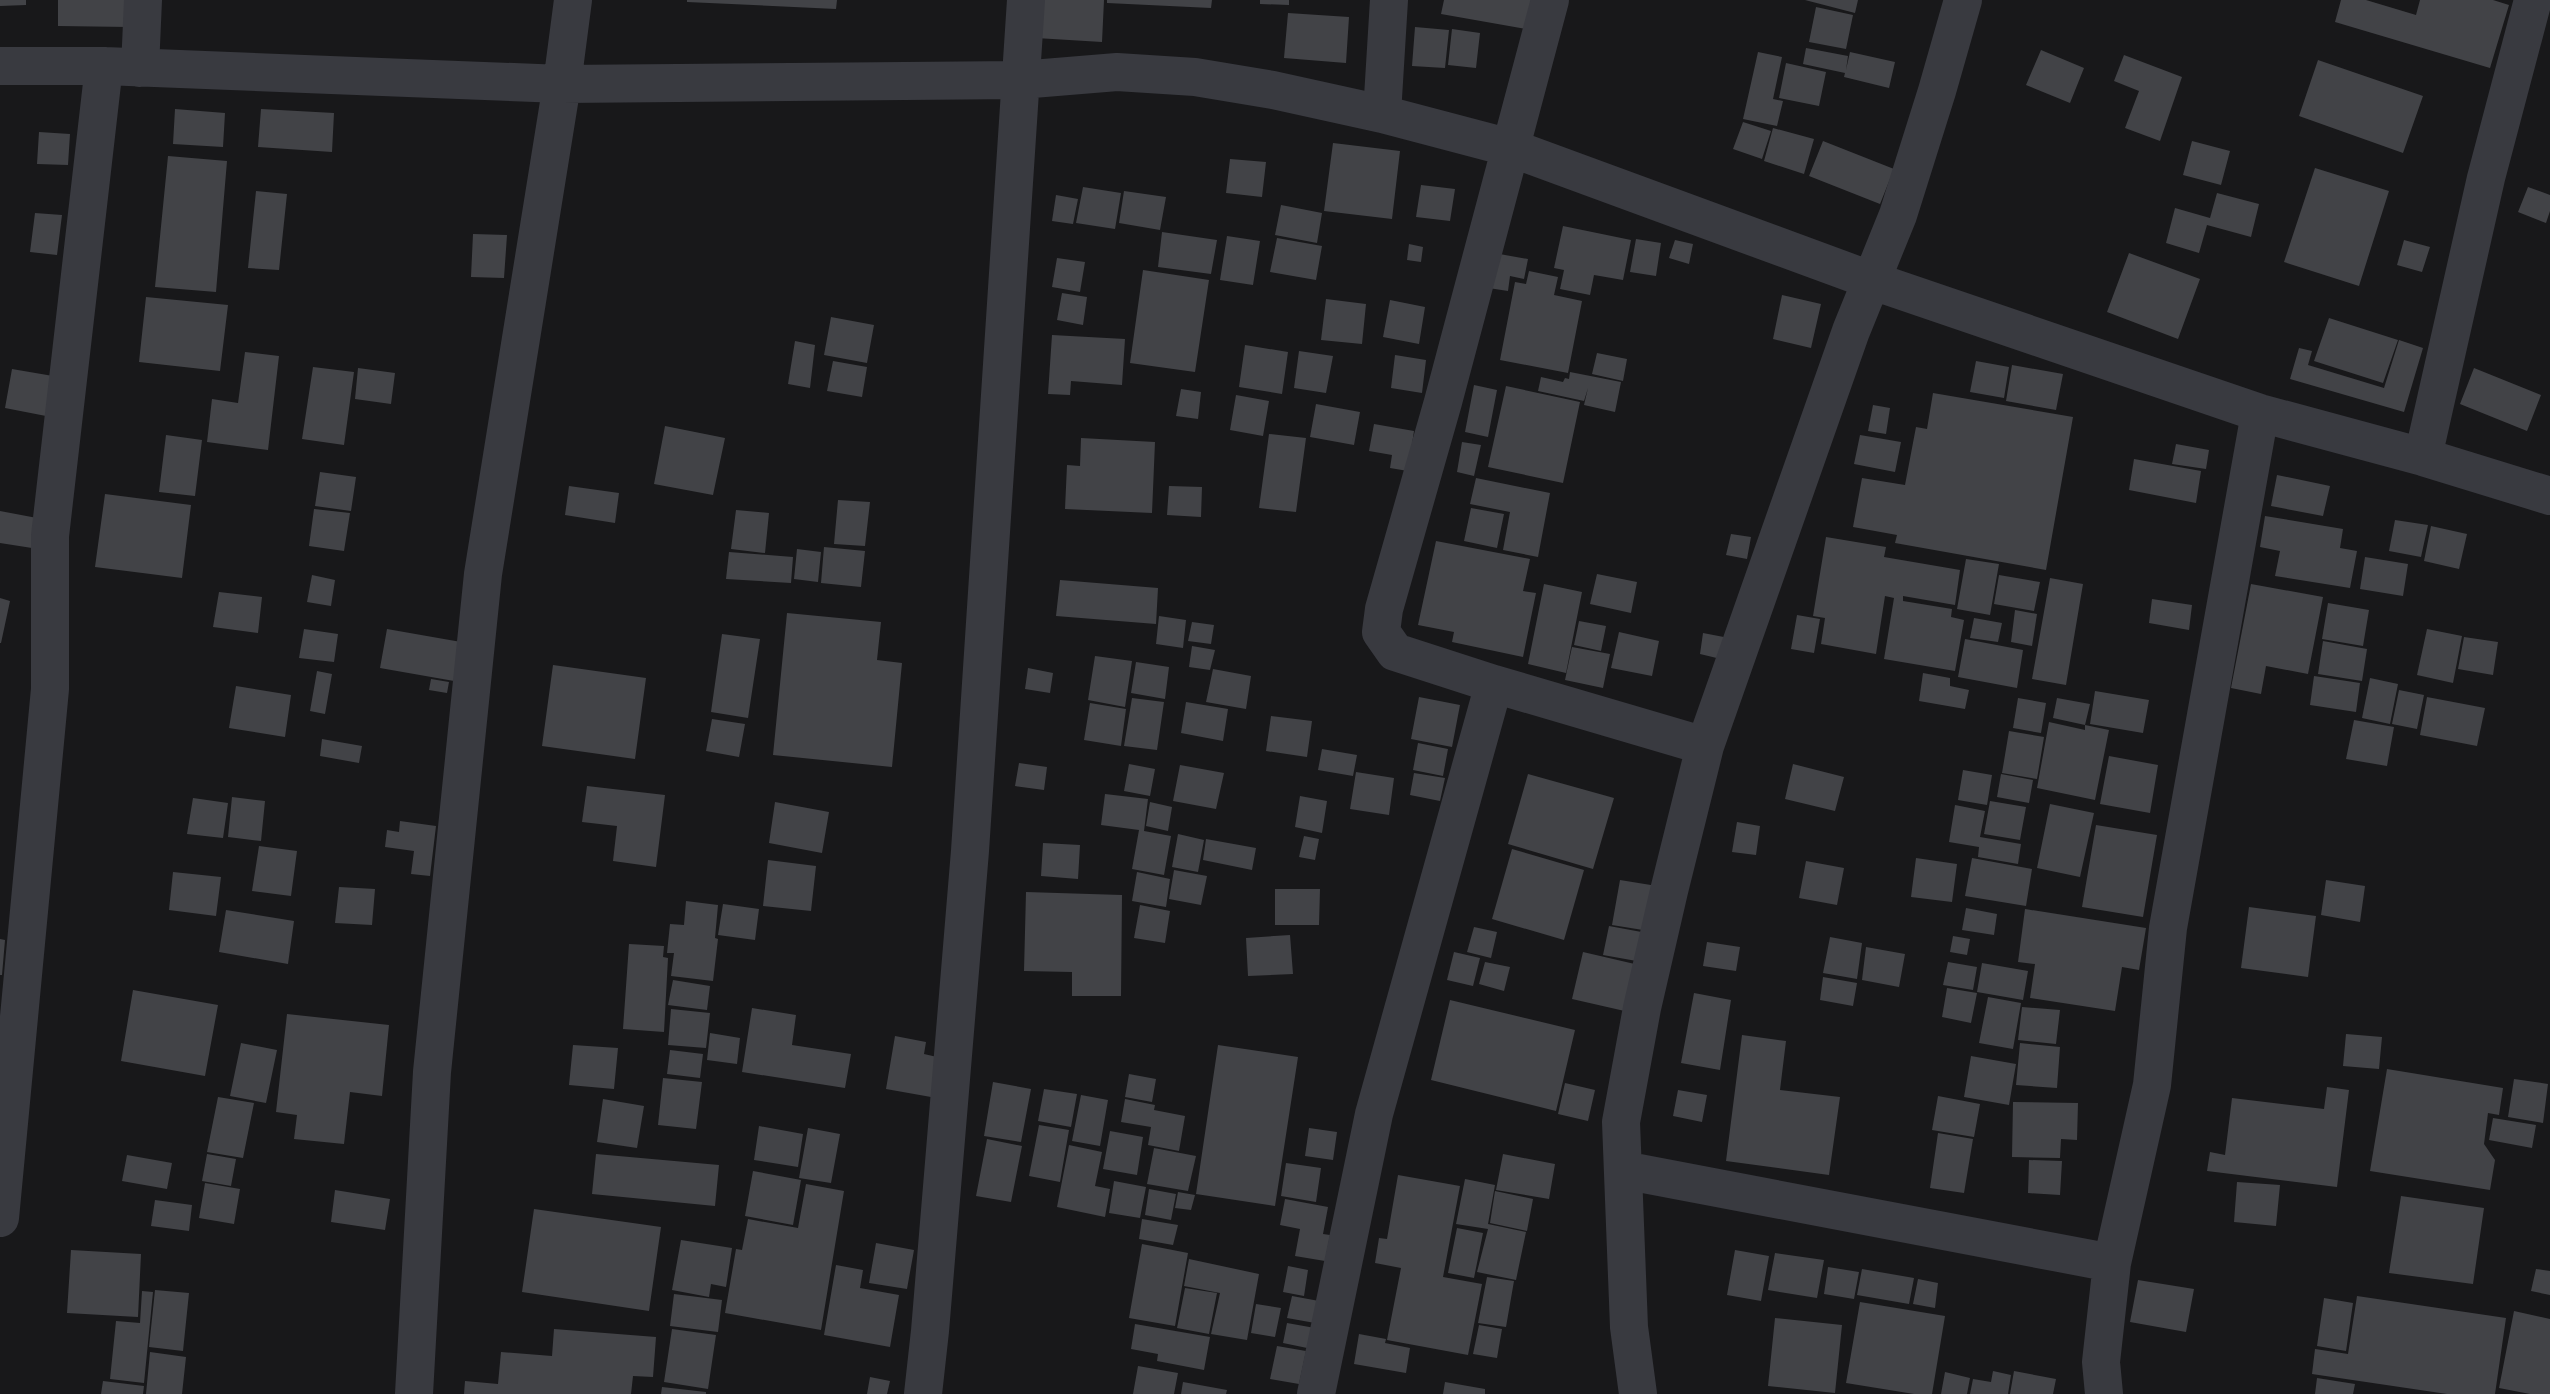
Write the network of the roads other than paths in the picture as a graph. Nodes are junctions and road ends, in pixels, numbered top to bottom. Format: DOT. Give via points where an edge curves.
graph roads {
  1 [pos="143,0"];
  2 [pos="573,0"];
  3 [pos="1026,0"];
  4 [pos="1389,0"];
  5 [pos="1550,0"];
  6 [pos="1963,0"];
  7 [pos="2533,0"];
  8 [pos="0,66"];
  9 [pos="122,67"];
  10 [pos="1020,80"];
  11 [pos="562,84"];
  12 [pos="1382,114"];
  13 [pos="1511,148"];
  14 [pos="1873,281"];
  15 [pos="2260,413"];
  16 [pos="2423,457"];
  17 [pos="2550,496"];
  18 [pos="1494,684"];
  19 [pos="1705,746"];
  20 [pos="1623,1170"];
  21 [pos="0,1218"];
  22 [pos="2112,1263"];
  23 [pos="414,1394"];
  24 [pos="923,1394"];
  25 [pos="1316,1394"];
  26 [pos="1639,1394"];
  27 [pos="2104,1394"];
  1 -- 9 [label="street"];
  2 -- 11 [label="street"];
  3 -- 10 [label="street"];
  4 -- 12 [label="street"];
  5 -- 13 [label="street"];
  6 -- 14 [label="street" via="1898,215"];
  7 -- 16 [label="street" via="2486,178"];
  8 -- 9 [label="street"];
  9 -- 11 [label="street"];
  9 -- 21 [label="street" via="50,536 50,689"];
  10 -- 11 [label="street"];
  10 -- 12 [label="street" via="1118,72 1195,77"];
  10 -- 24 [label="street" via="971,837"];
  11 -- 23 [label="street" via="484,574 432,1072"];
  12 -- 13 [label="street"];
  13 -- 14 [label="street"];
  13 -- 18 [label="street" via="1381,632 1395,652"];
  14 -- 15 [label="street"];
  14 -- 19 [label="street" via="1851,331"];
  15 -- 16 [label="street"];
  15 -- 22 [label="street" via="2168,928 2152,1085"];
  16 -- 17 [label="street"];
  18 -- 19 [label="street"];
  18 -- 25 [label="street" via="1374,1114"];
  19 -- 20 [label="street" via="1642,1009 1621,1122"];
  20 -- 22 [label="street"];
  20 -- 26 [label="street" via="1629,1327"];
  22 -- 27 [label="street" via="2101,1362"];
}
